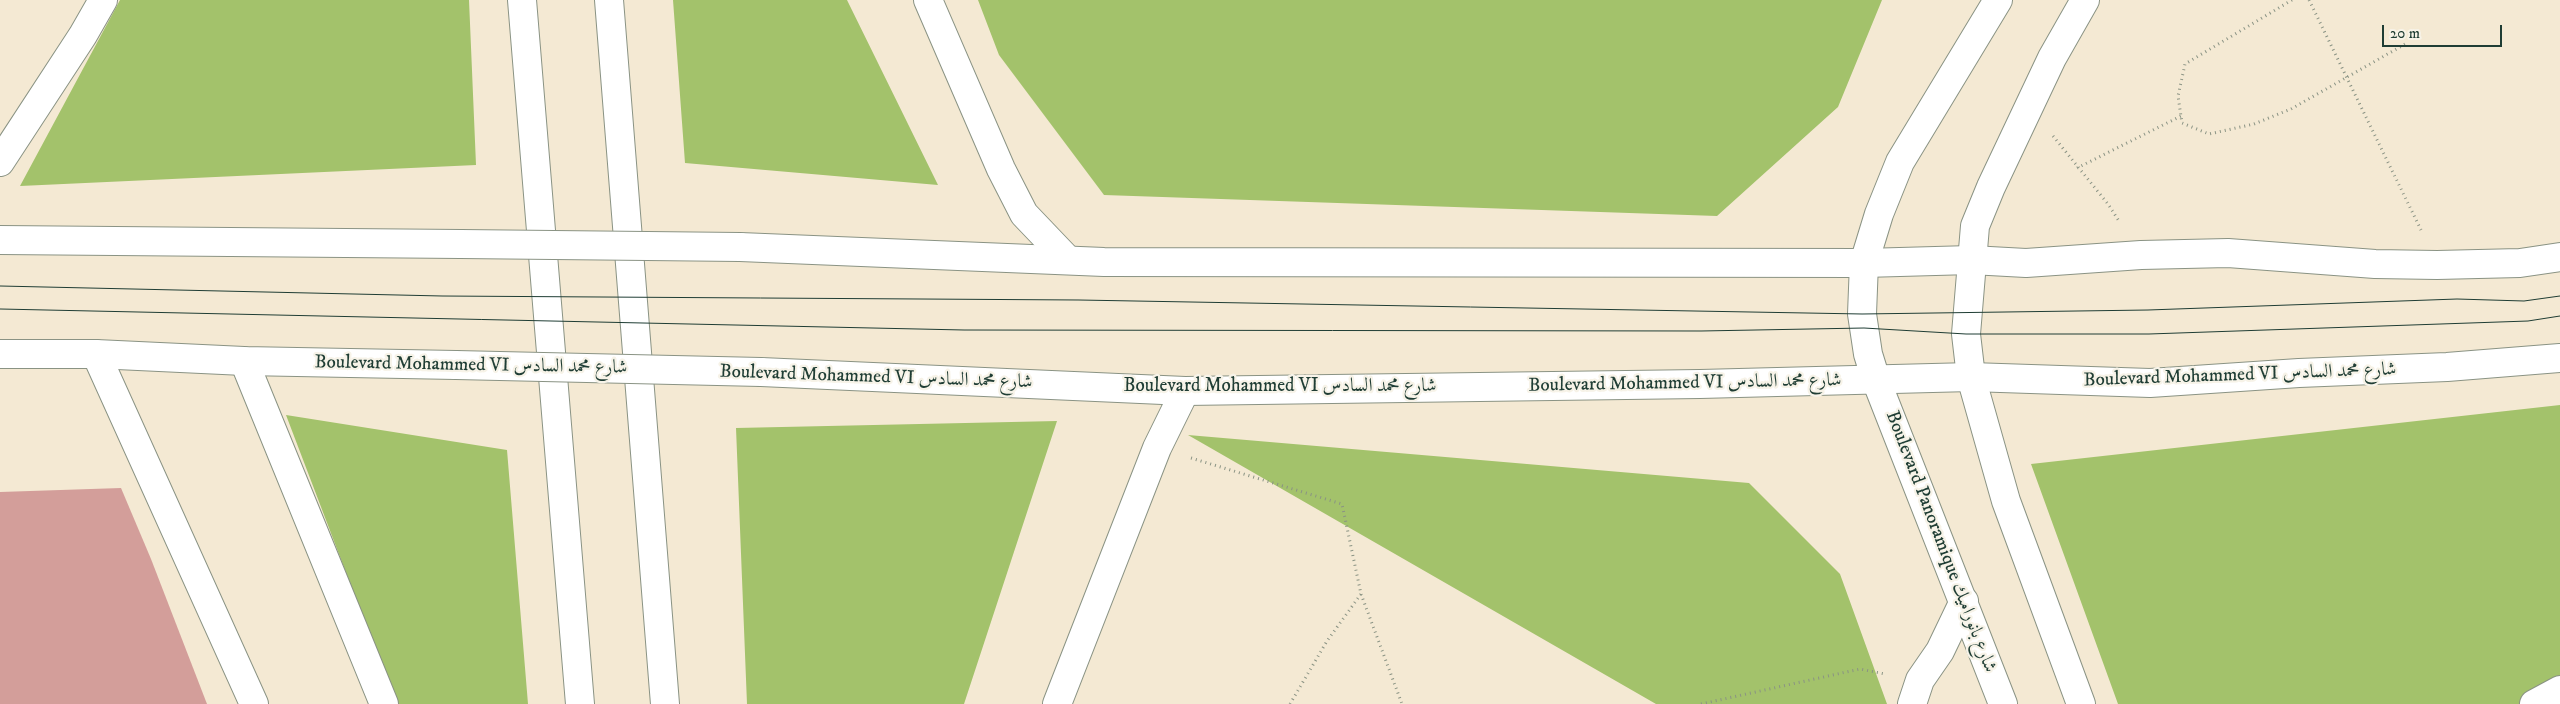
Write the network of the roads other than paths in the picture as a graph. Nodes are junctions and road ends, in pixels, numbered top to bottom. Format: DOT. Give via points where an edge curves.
graph roads {
  1 [pos="103,0"];
  2 [pos="522,0"];
  3 [pos="609,0"];
  4 [pos="928,0"];
  5 [pos="1998,0"];
  6 [pos="2085,0"];
  7 [pos="0,162"];
  8 [pos="0,240"];
  9 [pos="2560,257"];
  10 [pos="1066,258"];
  11 [pos="1971,260"];
  12 [pos="1864,262"];
  13 [pos="0,354"];
  14 [pos="96,354"];
  15 [pos="2560,358"];
  16 [pos="244,361"];
  17 [pos="1971,377"];
  18 [pos="1876,380"];
  19 [pos="1185,390"];
  20 [pos="1964,601"];
  21 [pos="2560,690"];
  22 [pos="1916,692"];
  23 [pos="254,704"];
  24 [pos="384,704"];
  25 [pos="580,704"];
  26 [pos="664,704"];
  27 [pos="1057,704"];
  28 [pos="2003,704"];
  29 [pos="2081,704"];
  30 [pos="2534,704"];
  1 -- 7 [label="main road"];
  2 -- 25 [label="main road"];
  3 -- 26 [label="main road"];
  4 -- 10 [label="main road" via="1001,169 1024,214"];
  5 -- 12 [label="main road, Boulevard Panoramique شارع بانوراميك" via="1900,162"];
  6 -- 11 [label="main road" via="2027,109 1975,226"];
  8 -- 10 [label="main road, bridge" via="740,247"];
  9 -- 11 [label="main road" via="2520,263 2437,265 2375,264 2228,253 2026,263"];
  10 -- 12 [label="main road" via="1104,262"];
  11 -- 12 [label="main road"];
  11 -- 17 [label="main road" via="1966,334"];
  12 -- 18 [label="main road, Boulevard Panoramique شارع بانوراميك" via="1862,314"];
  13 -- 14 [label="main road, Boulevard Mohammed VI شارع محمد السادس"];
  14 -- 16 [label="main road, Boulevard Mohammed VI شارع محمد السادس"];
  14 -- 23 [label="main road"];
  15 -- 17 [label="main road, Boulevard Mohammed VI شارع محمد السادس" via="2150,383"];
  16 -- 19 [label="main road, Boulevard Mohammed VI شارع محمد السادس, bridge" via="761,372"];
  16 -- 24 [label="main road"];
  17 -- 18 [label="main road, Boulevard Mohammed VI شارع محمد السادس"];
  17 -- 29 [label="main road" via="2006,501"];
  18 -- 19 [label="main road, Boulevard Mohammed VI شارع محمد السادس"];
  18 -- 20 [label="main road, Boulevard Panoramique شارع بانوراميك"];
  19 -- 27 [label="main road" via="1157,448"];
  20 -- 22 [label="main road"];
  20 -- 28 [label="main road, Boulevard Panoramique شارع بانوراميك"];
  21 -- 30 [label="main road"];
}
